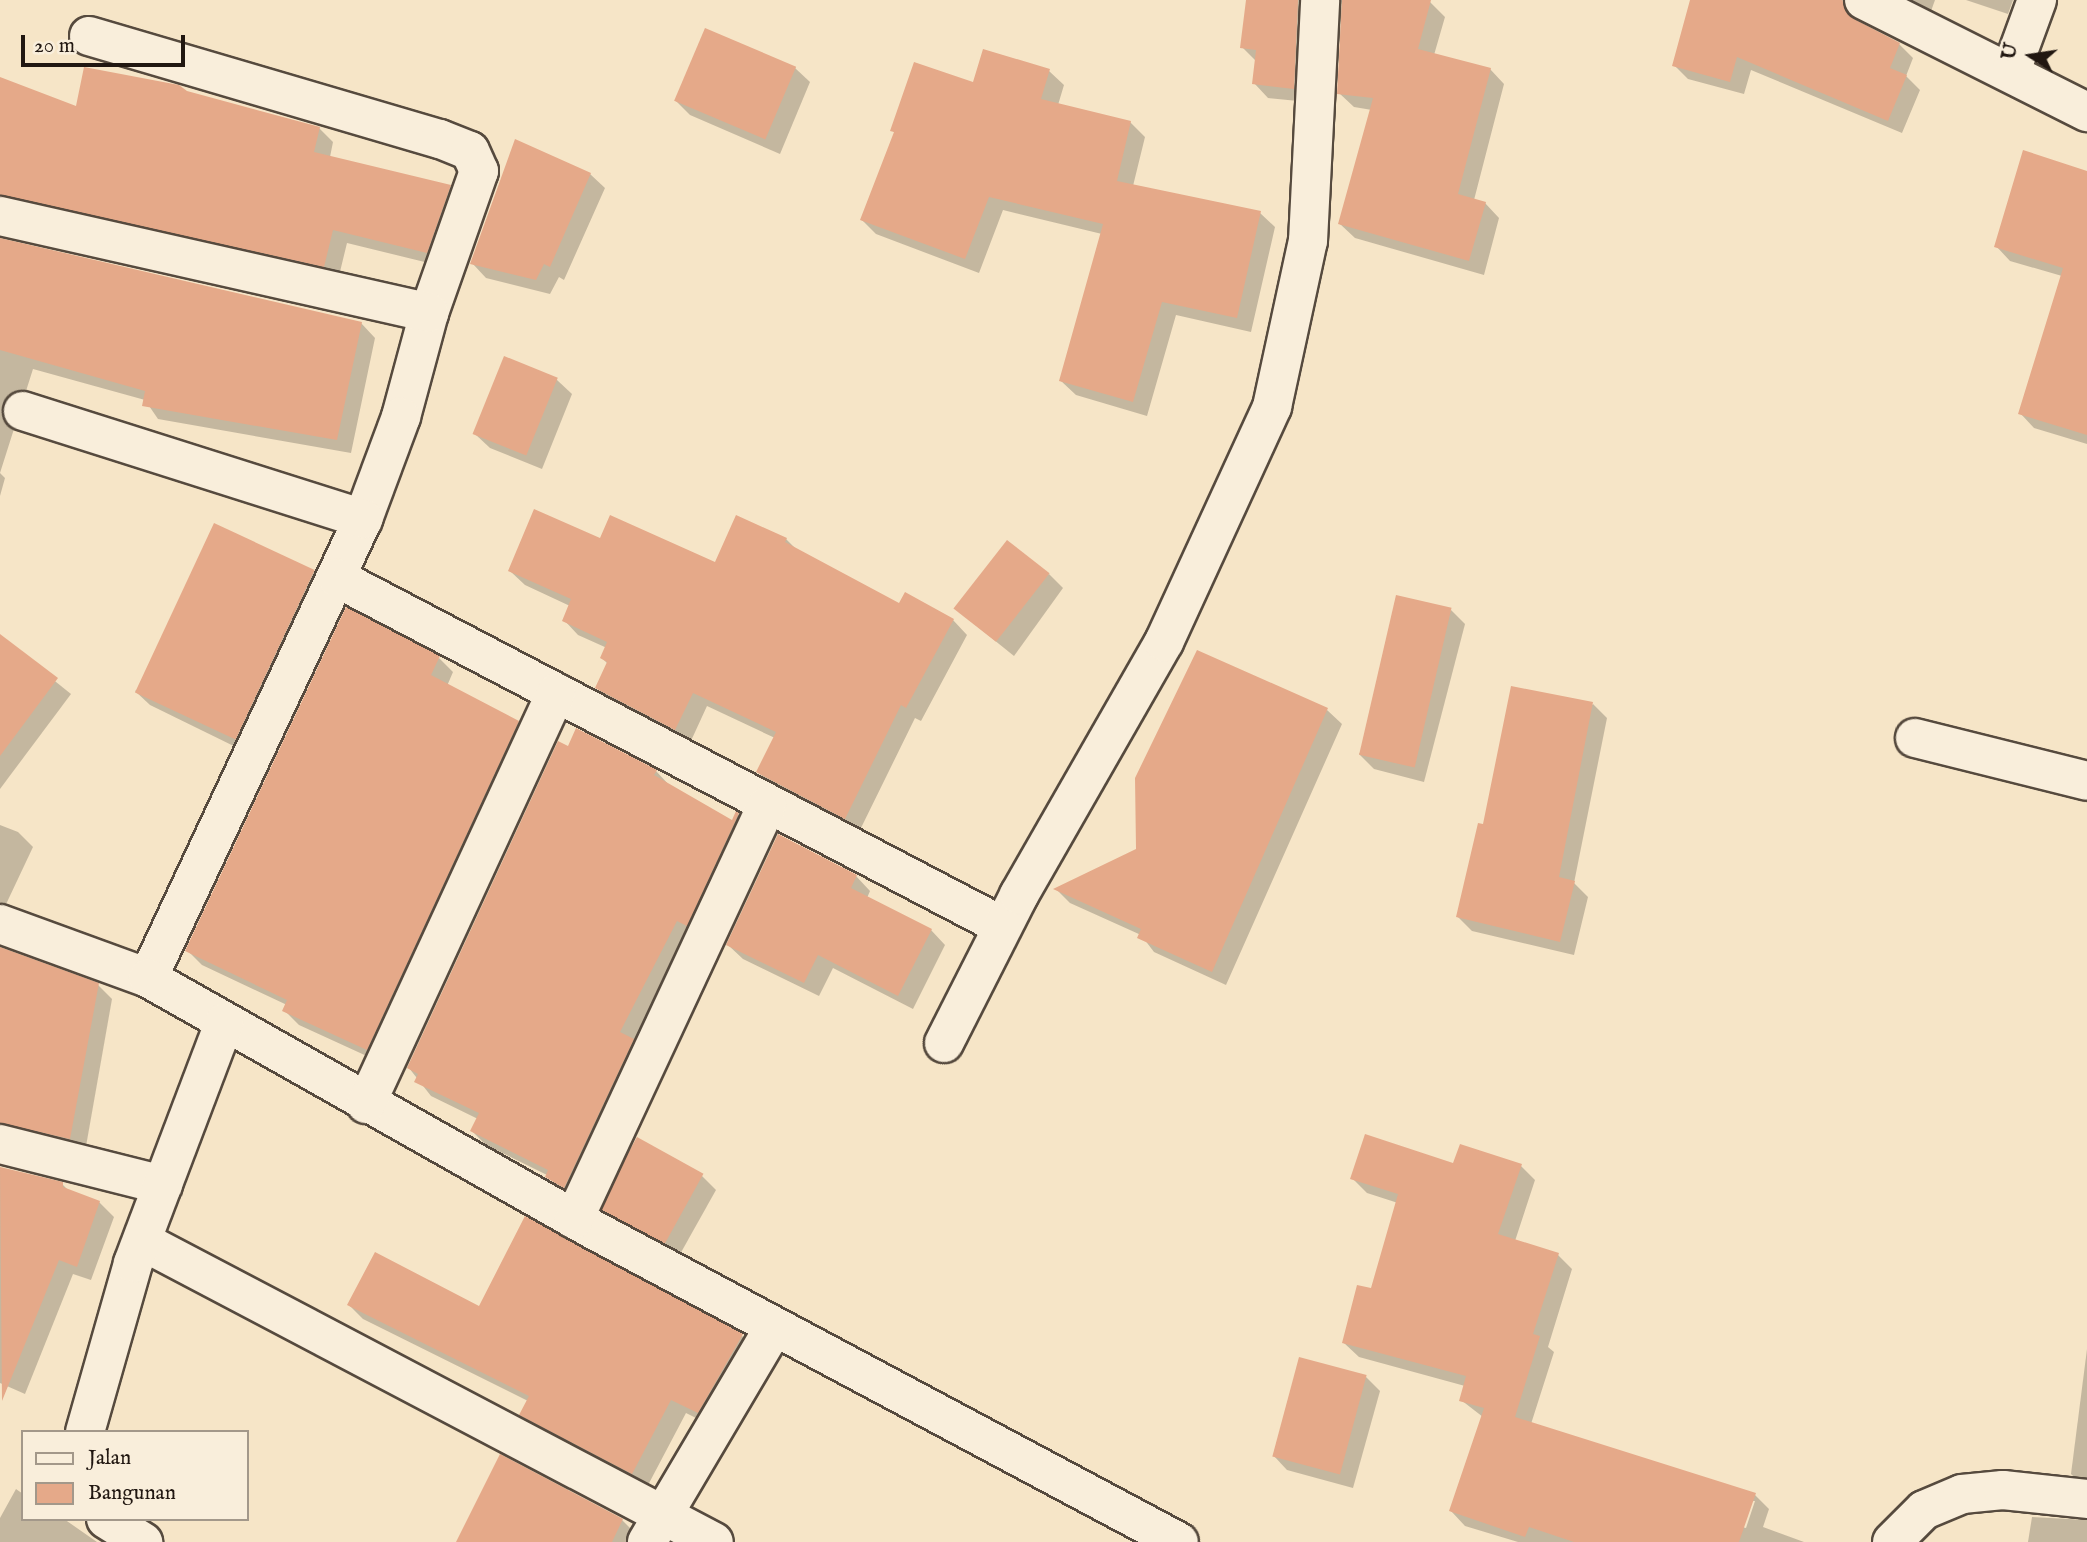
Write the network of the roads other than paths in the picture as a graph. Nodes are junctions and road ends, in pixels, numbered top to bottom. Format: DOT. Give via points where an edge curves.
graph roads {
  1 [pos="1320,0"];
  2 [pos="1864,0"];
  3 [pos="2037,0"];
  4 [pos="89,36"];
  5 [pos="2011,71"];
  6 [pos="2087,112"];
  7 [pos="0,216"];
  8 [pos="429,313"];
  9 [pos="23,411"];
  10 [pos="363,519"];
  11 [pos="337,578"];
  12 [pos="555,693"];
  13 [pos="1915,738"];
  14 [pos="2087,780"];
  15 [pos="767,806"];
  16 [pos="0,923"];
  17 [pos="1002,926"];
  18 [pos="148,978"];
  19 [pos="224,1023"];
  20 [pos="944,1043"];
  21 [pos="366,1104"];
  22 [pos="0,1144"];
  23 [pos="163,1185"];
  24 [pos="574,1219"];
  25 [pos="142,1241"];
  26 [pos="774,1327"];
  27 [pos="86,1430"];
  28 [pos="2087,1499"];
  29 [pos="109,1521"];
  30 [pos="655,1527"];
  31 [pos="143,1542"];
  32 [pos="714,1542"];
  33 [pos="1179,1542"];
  34 [pos="1892,1542"];
  1 -- 17 [label="street" via="1308,241 1272,407 1164,642"];
  2 -- 5 [label="street"];
  3 -- 5 [label="street"];
  4 -- 8 [label="street" via="470,151 479,171"];
  5 -- 6 [label="street"];
  7 -- 8 [label="street"];
  8 -- 10 [label="street" via="401,417"];
  9 -- 10 [label="street"];
  10 -- 11 [label="street"];
  11 -- 12 [label="street"];
  11 -- 18 [label="street"];
  12 -- 15 [label="street"];
  12 -- 21 [label="street"];
  13 -- 14 [label="street"];
  15 -- 17 [label="street"];
  15 -- 24 [label="street"];
  16 -- 18 [label="street"];
  17 -- 20 [label="street"];
  18 -- 19 [label="street"];
  19 -- 21 [label="street"];
  19 -- 23 [label="street"];
  21 -- 24 [label="street"];
  22 -- 23 [label="street"];
  23 -- 25 [label="street"];
  24 -- 26 [label="street"];
  25 -- 27 [label="street"];
  25 -- 30 [label="street"];
  26 -- 30 [label="street"];
  26 -- 33 [label="street"];
  28 -- 34 [label="street" via="2003,1489 1962,1494 1924,1510"];
  29 -- 31 [label="street"];
  30 -- 32 [label="street"];
}
